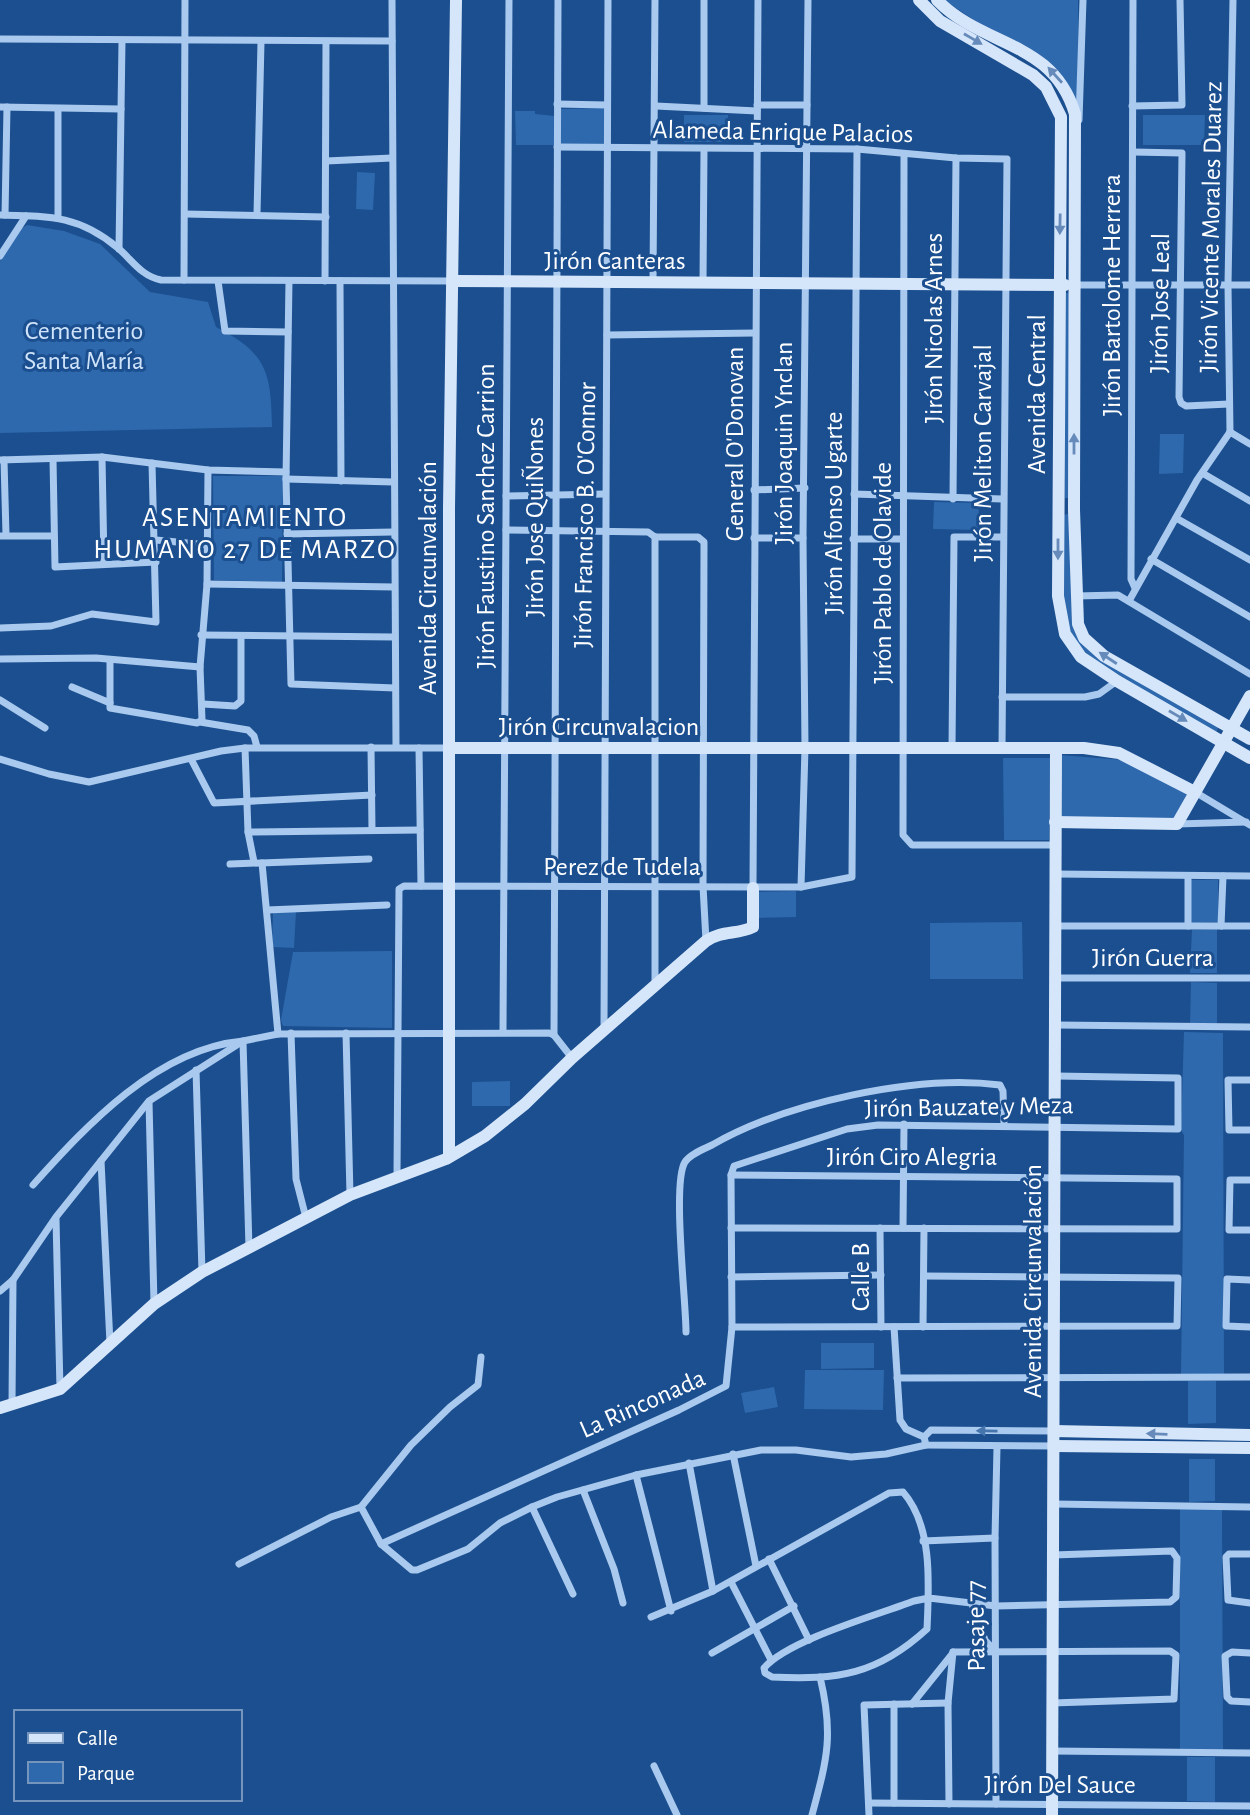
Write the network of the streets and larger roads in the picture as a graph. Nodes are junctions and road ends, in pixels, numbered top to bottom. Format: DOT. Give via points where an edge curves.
graph roads {
  1 [pos="185,0"];
  2 [pos="392,0"];
  3 [pos="456,0"];
  4 [pos="509,0"];
  5 [pos="558,0"];
  6 [pos="608,0"];
  7 [pos="655,0"];
  8 [pos="704,0"];
  9 [pos="758,0"];
  10 [pos="808,0"];
  11 [pos="919,0"];
  12 [pos="937,0"];
  13 [pos="1083,0"];
  14 [pos="1133,0"];
  15 [pos="1180,0"];
  16 [pos="1233,0"];
  17 [pos="0,39"];
  18 [pos="122,41"];
  19 [pos="184,41"];
  20 [pos="391,41"];
  21 [pos="261,42"];
  22 [pos="326,43"];
  23 [pos="557,104"];
  24 [pos="607,105"];
  25 [pos="807,105"];
  26 [pos="656,106"];
  27 [pos="1132,106"];
  28 [pos="4,107"];
  29 [pos="704,108"];
  30 [pos="757,108"];
  31 [pos="58,109"];
  32 [pos="121,109"];
  33 [pos="1077,131"];
  34 [pos="557,147"];
  35 [pos="606,147"];
  36 [pos="654,148"];
  37 [pos="704,149"];
  38 [pos="757,149"];
  39 [pos="807,149"];
  40 [pos="857,149"];
  41 [pos="1133,152"];
  42 [pos="904,154"];
  43 [pos="392,158"];
  44 [pos="956,158"];
  45 [pos="1007,159"];
  46 [pos="326,161"];
  47 [pos="185,214"];
  48 [pos="257,214"];
  49 [pos="3,215"];
  50 [pos="26,216"];
  51 [pos="58,216"];
  52 [pos="326,217"];
  53 [pos="119,249"];
  54 [pos="0,256"];
  55 [pos="184,280"];
  56 [pos="218,281"];
  57 [pos="289,281"];
  58 [pos="325,281"];
  59 [pos="340,281"];
  60 [pos="392,281"];
  61 [pos="453,281"];
  62 [pos="506,283"];
  63 [pos="557,283"];
  64 [pos="607,283"];
  65 [pos="653,283"];
  66 [pos="755,283"];
  67 [pos="805,283"];
  68 [pos="853,283"];
  69 [pos="703,284"];
  70 [pos="904,284"];
  71 [pos="953,284"];
  72 [pos="1004,285"];
  73 [pos="1059,285"];
  74 [pos="1076,285"];
  75 [pos="1131,285"];
  76 [pos="1181,285"];
  77 [pos="1228,285"];
  78 [pos="1250,285"];
  79 [pos="288,332"];
  80 [pos="755,333"];
  81 [pos="607,335"];
  82 [pos="1229,404"];
  83 [pos="1230,432"];
  84 [pos="1250,444"];
  85 [pos="102,457"];
  86 [pos="53,459"];
  87 [pos="2,460"];
  88 [pos="152,463"];
  89 [pos="208,470"];
  90 [pos="1204,474"];
  91 [pos="286,475"];
  92 [pos="341,481"];
  93 [pos="393,482"];
  94 [pos="805,488"];
  95 [pos="754,490"];
  96 [pos="555,493"];
  97 [pos="605,494"];
  98 [pos="854,494"];
  99 [pos="506,496"];
  100 [pos="904,496"];
  101 [pos="953,499"];
  102 [pos="1002,499"];
  103 [pos="1250,501"];
  104 [pos="1058,510"];
  105 [pos="1074,510"];
  106 [pos="1176,518"];
  107 [pos="506,530"];
  108 [pos="555,530"];
  109 [pos="605,531"];
  110 [pos="393,532"];
  111 [pos="287,534"];
  112 [pos="3,535"];
  113 [pos="53,536"];
  114 [pos="655,537"];
  115 [pos="1002,537"];
  116 [pos="754,538"];
  117 [pos="803,538"];
  118 [pos="853,539"];
  119 [pos="902,539"];
  120 [pos="156,540"];
  121 [pos="208,545"];
  122 [pos="1151,559"];
  123 [pos="1250,560"];
  124 [pos="156,562"];
  125 [pos="104,563"];
  126 [pos="207,584"];
  127 [pos="288,587"];
  128 [pos="394,587"];
  129 [pos="1135,588"];
  130 [pos="1075,596"];
  131 [pos="1129,601"];
  132 [pos="1250,617"];
  133 [pos="0,628"];
  134 [pos="201,635"];
  135 [pos="241,636"];
  136 [pos="288,637"];
  137 [pos="394,637"];
  138 [pos="0,659"];
  139 [pos="110,660"];
  140 [pos="200,667"];
  141 [pos="1250,674"];
  142 [pos="1117,681"];
  143 [pos="72,687"];
  144 [pos="395,688"];
  145 [pos="1250,696"];
  146 [pos="1002,697"];
  147 [pos="0,700"];
  148 [pos="110,703"];
  149 [pos="203,704"];
  150 [pos="201,721"];
  151 [pos="45,728"];
  152 [pos="1231,728"];
  153 [pos="1250,739"];
  154 [pos="1223,743"];
  155 [pos="396,746"];
  156 [pos="257,747"];
  157 [pos="371,747"];
  158 [pos="853,747"];
  159 [pos="903,747"];
  160 [pos="245,748"];
  161 [pos="419,748"];
  162 [pos="450,748"];
  163 [pos="505,748"];
  164 [pos="555,748"];
  165 [pos="652,748"];
  166 [pos="753,748"];
  167 [pos="805,748"];
  168 [pos="952,748"];
  169 [pos="1002,748"];
  170 [pos="1056,748"];
  171 [pos="603,749"];
  172 [pos="704,749"];
  173 [pos="1250,758"];
  174 [pos="0,759"];
  175 [pos="191,759"];
  176 [pos="1195,792"];
  177 [pos="372,795"];
  178 [pos="246,800"];
  179 [pos="1055,822"];
  180 [pos="1248,823"];
  181 [pos="1177,824"];
  182 [pos="372,830"];
  183 [pos="420,830"];
  184 [pos="248,832"];
  185 [pos="1055,845"];
  186 [pos="369,859"];
  187 [pos="258,862"];
  188 [pos="230,864"];
  189 [pos="1056,874"];
  190 [pos="1188,876"];
  191 [pos="1223,876"];
  192 [pos="1250,876"];
  193 [pos="852,877"];
  194 [pos="421,886"];
  195 [pos="554,886"];
  196 [pos="604,886"];
  197 [pos="654,886"];
  198 [pos="703,886"];
  199 [pos="448,887"];
  200 [pos="504,887"];
  201 [pos="802,887"];
  202 [pos="753,888"];
  203 [pos="387,905"];
  204 [pos="267,910"];
  205 [pos="1056,926"];
  206 [pos="1188,926"];
  207 [pos="1221,926"];
  208 [pos="1250,926"];
  209 [pos="706,941"];
  210 [pos="1056,978"];
  211 [pos="1250,978"];
  212 [pos="655,986"];
  213 [pos="1056,1025"];
  214 [pos="1250,1027"];
  215 [pos="604,1030"];
  216 [pos="503,1031"];
  217 [pos="346,1033"];
  218 [pos="397,1033"];
  219 [pos="278,1034"];
  220 [pos="291,1034"];
  221 [pos="450,1034"];
  222 [pos="554,1035"];
  223 [pos="243,1041"];
  224 [pos="572,1058"];
  225 [pos="197,1070"];
  226 [pos="1056,1076"];
  227 [pos="1250,1080"];
  228 [pos="149,1101"];
  229 [pos="904,1124"];
  230 [pos="1004,1124"];
  231 [pos="1056,1125"];
  232 [pos="1250,1130"];
  233 [pos="449,1155"];
  234 [pos="101,1161"];
  235 [pos="731,1175"];
  236 [pos="397,1176"];
  237 [pos="1055,1177"];
  238 [pos="903,1178"];
  239 [pos="1250,1180"];
  240 [pos="33,1185"];
  241 [pos="350,1195"];
  242 [pos="56,1217"];
  243 [pos="306,1218"];
  244 [pos="731,1228"];
  245 [pos="880,1228"];
  246 [pos="904,1228"];
  247 [pos="924,1228"];
  248 [pos="1055,1228"];
  249 [pos="1250,1230"];
  250 [pos="249,1248"];
  251 [pos="202,1272"];
  252 [pos="881,1275"];
  253 [pos="1055,1275"];
  254 [pos="924,1276"];
  255 [pos="731,1277"];
  256 [pos="1250,1279"];
  257 [pos="13,1280"];
  258 [pos="0,1291"];
  259 [pos="154,1304"];
  260 [pos="1055,1326"];
  261 [pos="732,1327"];
  262 [pos="881,1327"];
  263 [pos="894,1327"];
  264 [pos="923,1327"];
  265 [pos="1250,1327"];
  266 [pos="686,1332"];
  267 [pos="110,1344"];
  268 [pos="481,1357"];
  269 [pos="1055,1375"];
  270 [pos="1250,1377"];
  271 [pos="897,1378"];
  272 [pos="60,1390"];
  273 [pos="6,1406"];
  274 [pos="1054,1431"];
  275 [pos="1250,1435"];
  276 [pos="925,1441"];
  277 [pos="1204,1442"];
  278 [pos="1054,1446"];
  279 [pos="998,1447"];
  280 [pos="1250,1448"];
  281 [pos="733,1454"];
  282 [pos="689,1463"];
  283 [pos="636,1475"];
  284 [pos="583,1489"];
  285 [pos="1054,1504"];
  286 [pos="361,1507"];
  287 [pos="533,1507"];
  288 [pos="1250,1507"];
  289 [pos="995,1538"];
  290 [pos="923,1541"];
  291 [pos="381,1544"];
  292 [pos="1250,1554"];
  293 [pos="1053,1555"];
  294 [pos="769,1559"];
  295 [pos="239,1564"];
  296 [pos="756,1566"];
  297 [pos="731,1582"];
  298 [pos="713,1591"];
  299 [pos="573,1594"];
  300 [pos="929,1598"];
  301 [pos="623,1603"];
  302 [pos="1053,1603"];
  303 [pos="1250,1603"];
  304 [pos="972,1604"];
  305 [pos="794,1606"];
  306 [pos="996,1606"];
  307 [pos="671,1611"];
  308 [pos="651,1617"];
  309 [pos="755,1628"];
  310 [pos="809,1640"];
  311 [pos="1052,1652"];
  312 [pos="712,1653"];
  313 [pos="953,1653"];
  314 [pos="996,1653"];
  315 [pos="1250,1653"];
  316 [pos="771,1660"];
  317 [pos="820,1677"];
  318 [pos="1250,1702"];
  319 [pos="948,1703"];
  320 [pos="1052,1703"];
  321 [pos="894,1704"];
  322 [pos="912,1704"];
  323 [pos="1051,1751"];
  324 [pos="1250,1754"];
  325 [pos="654,1766"];
  326 [pos="869,1803"];
  327 [pos="894,1803"];
  328 [pos="910,1804"];
  329 [pos="949,1804"];
  330 [pos="996,1804"];
  331 [pos="1250,1805"];
  332 [pos="1052,1810"];
  333 [pos="677,1815"];
  334 [pos="811,1815"];
  335 [pos="869,1815"];
  336 [pos="910,1815"];
  1 -- 19 [label="street"];
  2 -- 20 [label="street"];
  3 -- 61 [label="street, Avenida Circunvalación"];
  4 -- 62 [label="street, Jirón Faustino Sanchez Carrion"];
  5 -- 23 [label="street, Jirón Jose QuiÑones"];
  6 -- 24 [label="street, Jirón Francisco B. O'Connor"];
  7 -- 26 [label="street"];
  8 -- 29 [label="street"];
  9 -- 30 [label="street, General O'Donovan"];
  10 -- 25 [label="street, Jirón Joaquin Ynclan"];
  11 -- 73 [label="street, Avenida Central, one-way" via="940,21 1033,75 1055,102 1061,117"];
  33 -- 12 [label="street, Avenida Central, one-way" via="1070,99 1053,71"];
  13 -- 33 [label="street"];
  14 -- 27 [label="street, Jirón Bartolome Herrera"];
  15 -- 27 [label="street" via="1182,105"];
  16 -- 77 [label="street, Jirón Vicente Morales Duarez"];
  17 -- 18 [label="street"];
  18 -- 19 [label="street"];
  18 -- 32 [label="street"];
  19 -- 21 [label="street"];
  19 -- 47 [label="street"];
  20 -- 22 [label="street"];
  20 -- 43 [label="street"];
  21 -- 22 [label="street"];
  21 -- 48 [label="street"];
  22 -- 46 [label="street"];
  23 -- 24 [label="street"];
  23 -- 34 [label="street, Jirón Jose QuiÑones"];
  24 -- 35 [label="street, Jirón Francisco B. O'Connor"];
  25 -- 30 [label="street"];
  25 -- 39 [label="street, Jirón Joaquin Ynclan"];
  26 -- 29 [label="street"];
  26 -- 36 [label="street"];
  27 -- 41 [label="street, Jirón Bartolome Herrera"];
  28 -- 31 [label="street"];
  28 -- 49 [label="street"];
  29 -- 30 [label="street"];
  30 -- 38 [label="street, General O'Donovan"];
  31 -- 32 [label="street"];
  31 -- 51 [label="street"];
  32 -- 53 [label="street"];
  33 -- 74 [label="street, Avenida Central"];
  34 -- 35 [label="street, Alameda Enrique Palacios"];
  34 -- 63 [label="street, Jirón Jose QuiÑones"];
  35 -- 36 [label="street, Alameda Enrique Palacios"];
  35 -- 64 [label="street, Jirón Francisco B. O'Connor"];
  36 -- 37 [label="street, Alameda Enrique Palacios"];
  36 -- 65 [label="street"];
  37 -- 38 [label="street, Alameda Enrique Palacios"];
  37 -- 69 [label="street"];
  38 -- 39 [label="street, Alameda Enrique Palacios"];
  38 -- 66 [label="street, General O'Donovan"];
  39 -- 40 [label="street, Alameda Enrique Palacios"];
  39 -- 67 [label="street, Jirón Joaquin Ynclan"];
  40 -- 42 [label="street, Alameda Enrique Palacios"];
  40 -- 68 [label="street, Jirón Alfonso Ugarte"];
  41 -- 75 [label="street, Jirón Bartolome Herrera"];
  41 -- 76 [label="street, Jirón Jose Leal" via="1182,153"];
  42 -- 44 [label="street, Alameda Enrique Palacios"];
  42 -- 70 [label="street, Jirón Pablo de Olavide"];
  43 -- 46 [label="street"];
  43 -- 60 [label="street"];
  44 -- 45 [label="street, Alameda Enrique Palacios"];
  44 -- 71 [label="street, Jirón Nicolas Arnes"];
  45 -- 72 [label="street, Jirón Meliton Carvajal"];
  46 -- 52 [label="street"];
  47 -- 48 [label="street"];
  47 -- 55 [label="street"];
  48 -- 52 [label="street"];
  49 -- 50 [label="street, Jirón Canteras"];
  50 -- 51 [label="street, Jirón Canteras"];
  50 -- 54 [label="street"];
  51 -- 53 [label="street, Jirón Canteras" via="97,232"];
  52 -- 58 [label="street"];
  53 -- 55 [label="street, Jirón Canteras" via="151,278"];
  55 -- 56 [label="street, Jirón Canteras"];
  56 -- 57 [label="street, Jirón Canteras"];
  56 -- 79 [label="street" via="225,331"];
  57 -- 58 [label="street, Jirón Canteras"];
  57 -- 79 [label="street"];
  58 -- 59 [label="street, Jirón Canteras"];
  59 -- 60 [label="street, Jirón Canteras"];
  59 -- 92 [label="street"];
  60 -- 61 [label="street, Jirón Canteras"];
  60 -- 93 [label="street"];
  61 -- 62 [label="street, Jirón Canteras"];
  61 -- 162 [label="street, Avenida Circunvalación"];
  62 -- 63 [label="street, Jirón Canteras"];
  62 -- 99 [label="street, Jirón Faustino Sanchez Carrion"];
  63 -- 64 [label="street, Jirón Canteras"];
  63 -- 96 [label="street, Jirón Jose QuiÑones"];
  64 -- 65 [label="street, Jirón Canteras"];
  64 -- 81 [label="street, Jirón Francisco B. O'Connor"];
  65 -- 69 [label="street, Jirón Canteras"];
  66 -- 67 [label="street, Jirón Canteras"];
  66 -- 69 [label="street, Jirón Canteras"];
  66 -- 80 [label="street, General O'Donovan"];
  67 -- 68 [label="street, Jirón Canteras"];
  67 -- 94 [label="street, Jirón Joaquin Ynclan"];
  68 -- 70 [label="street, Jirón Canteras"];
  68 -- 98 [label="street, Jirón Alfonso Ugarte"];
  70 -- 71 [label="street, Jirón Canteras"];
  70 -- 100 [label="street, Jirón Pablo de Olavide"];
  71 -- 72 [label="street, Jirón Canteras"];
  71 -- 101 [label="street, Jirón Nicolas Arnes"];
  72 -- 73 [label="street, Jirón Canteras"];
  72 -- 102 [label="street, Jirón Meliton Carvajal"];
  73 -- 74 [label="street, Jirón Canteras"];
  73 -- 104 [label="street, Avenida Central"];
  74 -- 75 [label="street, Jirón Canteras"];
  105 -- 74 [label="street, Avenida Central, one-way"];
  75 -- 76 [label="street, Jirón Canteras"];
  75 -- 129 [label="street, Jirón Bartolome Herrera" via="1131,579"];
  76 -- 77 [label="street, Jirón Canteras"];
  76 -- 82 [label="street, Jirón Jose Leal" via="1181,403"];
  77 -- 78 [label="street, Jirón Canteras"];
  77 -- 82 [label="street, Jirón Vicente Morales Duarez"];
  79 -- 91 [label="street"];
  80 -- 81 [label="street"];
  80 -- 95 [label="street, General O'Donovan"];
  81 -- 97 [label="street, Jirón Francisco B. O'Connor"];
  82 -- 83 [label="street, Jirón Vicente Morales Duarez"];
  83 -- 84 [label="street"];
  83 -- 90 [label="street"];
  85 -- 86 [label="street"];
  85 -- 88 [label="street"];
  85 -- 125 [label="street"];
  86 -- 87 [label="street"];
  86 -- 113 [label="street"];
  87 -- 112 [label="street"];
  88 -- 89 [label="street"];
  88 -- 120 [label="street"];
  89 -- 91 [label="street"];
  89 -- 121 [label="street"];
  90 -- 103 [label="street"];
  90 -- 106 [label="street"];
  91 -- 92 [label="street"];
  91 -- 111 [label="street"];
  92 -- 93 [label="street"];
  93 -- 110 [label="street"];
  94 -- 95 [label="street"];
  94 -- 117 [label="street, Jirón Joaquin Ynclan"];
  95 -- 116 [label="street, General O'Donovan"];
  96 -- 97 [label="street"];
  96 -- 99 [label="street"];
  96 -- 108 [label="street, Jirón Jose QuiÑones"];
  97 -- 109 [label="street, Jirón Francisco B. O'Connor"];
  98 -- 100 [label="street"];
  98 -- 118 [label="street, Jirón Alfonso Ugarte"];
  99 -- 107 [label="street, Jirón Faustino Sanchez Carrion"];
  100 -- 101 [label="street"];
  100 -- 119 [label="street, Jirón Pablo de Olavide"];
  101 -- 102 [label="street"];
  102 -- 115 [label="street, Jirón Meliton Carvajal"];
  104 -- 105 [label="street"];
  104 -- 142 [label="street, Avenida Central, one-way" via="1061,621 1081,657"];
  105 -- 130 [label="street, Avenida Central"];
  106 -- 122 [label="street"];
  106 -- 123 [label="street"];
  107 -- 108 [label="street"];
  107 -- 163 [label="street, Jirón Faustino Sanchez Carrion"];
  108 -- 109 [label="street"];
  108 -- 164 [label="street, Jirón Jose QuiÑones"];
  109 -- 114 [label="street" via="648,532"];
  109 -- 171 [label="street, Jirón Francisco B. O'Connor"];
  110 -- 111 [label="street"];
  110 -- 128 [label="street"];
  111 -- 127 [label="street"];
  112 -- 113 [label="street"];
  113 -- 125 [label="street" via="55,567"];
  114 -- 165 [label="street"];
  114 -- 172 [label="street" via="702,538"];
  115 -- 146 [label="street, Jirón Meliton Carvajal"];
  115 -- 168 [label="street" via="954,537"];
  116 -- 117 [label="street"];
  116 -- 166 [label="street, General O'Donovan"];
  117 -- 167 [label="street, Jirón Joaquin Ynclan"];
  118 -- 119 [label="street"];
  118 -- 158 [label="street, Jirón Alfonso Ugarte"];
  119 -- 159 [label="street, Jirón Pablo de Olavide"];
  120 -- 121 [label="street"];
  120 -- 124 [label="street"];
  121 -- 126 [label="street"];
  122 -- 129 [label="street"];
  122 -- 132 [label="street"];
  124 -- 125 [label="street"];
  124 -- 133 [label="street" via="156,621 92,614 51,626"];
  126 -- 127 [label="street"];
  126 -- 134 [label="street"];
  127 -- 128 [label="street"];
  127 -- 136 [label="street"];
  128 -- 137 [label="street"];
  129 -- 131 [label="street"];
  130 -- 131 [label="street" via="1118,595"];
  152 -- 130 [label="street, Avenida Central, one-way" via="1094,649 1078,624"];
  131 -- 141 [label="street"];
  134 -- 135 [label="street"];
  134 -- 140 [label="street"];
  135 -- 136 [label="street"];
  135 -- 149 [label="street" via="241,701 235,706"];
  136 -- 137 [label="street"];
  136 -- 144 [label="street" via="291,684"];
  137 -- 144 [label="street"];
  138 -- 139 [label="street"];
  139 -- 140 [label="street"];
  139 -- 148 [label="street"];
  140 -- 149 [label="street"];
  142 -- 146 [label="street" via="1099,694 1085,697"];
  142 -- 154 [label="street, Avenida Central, one-way"];
  143 -- 148 [label="street"];
  144 -- 155 [label="street"];
  145 -- 152 [label="street"];
  146 -- 169 [label="street, Jirón Meliton Carvajal"];
  147 -- 151 [label="street"];
  148 -- 150 [label="street" via="110,708"];
  149 -- 150 [label="street"];
  150 -- 156 [label="street" via="248,730"];
  152 -- 153 [label="street, Avenida Central"];
  152 -- 154 [label="street"];
  154 -- 173 [label="street, Avenida Central"];
  154 -- 176 [label="street"];
  155 -- 157 [label="street, Jirón Circunvalacion"];
  155 -- 161 [label="street, Jirón Circunvalacion"];
  156 -- 157 [label="street, Jirón Circunvalacion"];
  156 -- 160 [label="street, Jirón Circunvalacion"];
  157 -- 177 [label="street"];
  158 -- 159 [label="street, Jirón Circunvalacion"];
  158 -- 167 [label="street, Jirón Circunvalacion"];
  158 -- 193 [label="street, Jirón Alfonso Ugarte"];
  159 -- 168 [label="street, Jirón Circunvalacion"];
  159 -- 185 [label="street, Jirón Pablo de Olavide" via="903,835 912,845"];
  160 -- 175 [label="street, Jirón Circunvalacion"];
  160 -- 178 [label="street"];
  161 -- 162 [label="street, Jirón Circunvalacion"];
  161 -- 183 [label="street"];
  162 -- 163 [label="street, Jirón Circunvalacion"];
  162 -- 199 [label="street, Avenida Circunvalación"];
  163 -- 164 [label="street, Jirón Circunvalacion"];
  163 -- 200 [label="street, Jirón Faustino Sanchez Carrion"];
  164 -- 171 [label="street, Jirón Circunvalacion"];
  164 -- 195 [label="street, Jirón Jose QuiÑones"];
  165 -- 171 [label="street, Jirón Circunvalacion"];
  165 -- 172 [label="street, Jirón Circunvalacion"];
  165 -- 197 [label="street"];
  166 -- 167 [label="street, Jirón Circunvalacion"];
  166 -- 172 [label="street, Jirón Circunvalacion"];
  166 -- 202 [label="street, General O'Donovan"];
  167 -- 201 [label="street, Jirón Joaquin Ynclan"];
  168 -- 169 [label="street, Jirón Circunvalacion"];
  169 -- 170 [label="street, Jirón Circunvalacion"];
  170 -- 176 [label="street, Jirón Circunvalacion" via="1119,753"];
  170 -- 179 [label="street, Avenida Circunvalación"];
  171 -- 196 [label="street, Jirón Francisco B. O'Connor"];
  172 -- 198 [label="street"];
  174 -- 175 [label="street, Jirón Circunvalacion" via="89,782"];
  175 -- 178 [label="street" via="214,803"];
  176 -- 180 [label="street"];
  176 -- 181 [label="street"];
  177 -- 178 [label="street"];
  177 -- 182 [label="street"];
  178 -- 184 [label="street"];
  179 -- 181 [label="street"];
  179 -- 185 [label="street, Avenida Circunvalación"];
  180 -- 181 [label="street"];
  182 -- 183 [label="street"];
  182 -- 184 [label="street"];
  183 -- 194 [label="street"];
  184 -- 187 [label="street"];
  185 -- 189 [label="street, Avenida Circunvalación"];
  186 -- 187 [label="street"];
  187 -- 188 [label="street"];
  187 -- 204 [label="street"];
  189 -- 190 [label="street"];
  189 -- 205 [label="street, Avenida Circunvalación"];
  190 -- 191 [label="street"];
  190 -- 206 [label="street"];
  191 -- 192 [label="street"];
  191 -- 207 [label="street"];
  193 -- 201 [label="street, Perez de Tudela"];
  194 -- 199 [label="street, Perez de Tudela"];
  194 -- 218 [label="street, Perez de Tudela" via="404,886 396,895"];
  195 -- 196 [label="street, Perez de Tudela"];
  195 -- 200 [label="street, Perez de Tudela"];
  195 -- 222 [label="street, Jirón Jose QuiÑones"];
  196 -- 197 [label="street, Perez de Tudela"];
  196 -- 215 [label="street, Jirón Francisco B. O'Connor"];
  197 -- 198 [label="street, Perez de Tudela"];
  197 -- 212 [label="street"];
  198 -- 202 [label="street, Perez de Tudela"];
  198 -- 209 [label="street"];
  199 -- 200 [label="street, Perez de Tudela"];
  199 -- 221 [label="street, Avenida Circunvalación"];
  200 -- 216 [label="street, Jirón Faustino Sanchez Carrion"];
  201 -- 202 [label="street, Perez de Tudela"];
  202 -- 209 [label="street" via="753,927 716,934"];
  203 -- 204 [label="street"];
  204 -- 219 [label="street"];
  205 -- 206 [label="street"];
  205 -- 210 [label="street, Avenida Circunvalación"];
  206 -- 207 [label="street"];
  207 -- 208 [label="street"];
  209 -- 212 [label="street"];
  210 -- 211 [label="street, Jirón Guerra"];
  210 -- 213 [label="street, Avenida Circunvalación"];
  212 -- 215 [label="street"];
  213 -- 214 [label="street"];
  213 -- 226 [label="street, Avenida Circunvalación"];
  215 -- 224 [label="street"];
  216 -- 221 [label="street"];
  216 -- 222 [label="street"];
  217 -- 218 [label="street"];
  217 -- 220 [label="street"];
  217 -- 241 [label="street"];
  218 -- 221 [label="street"];
  218 -- 236 [label="street"];
  219 -- 220 [label="street"];
  219 -- 223 [label="street"];
  220 -- 243 [label="street" via="296,1179"];
  221 -- 233 [label="street, Avenida Circunvalación"];
  222 -- 224 [label="street"];
  223 -- 225 [label="street"];
  223 -- 240 [label="street" via="221,1043 179,1061 113,1102"];
  223 -- 250 [label="street"];
  224 -- 233 [label="street" via="485,1136"];
  225 -- 228 [label="street"];
  225 -- 251 [label="street"];
  226 -- 231 [label="street, Avenida Circunvalación"];
  226 -- 231 [label="street, Jirón Bauzate y Meza" via="1178,1077 1178,1129"];
  227 -- 232 [label="street" via="1228,1080 1229,1130"];
  228 -- 234 [label="street"];
  228 -- 259 [label="street"];
  229 -- 230 [label="street, Jirón Bauzate y Meza"];
  229 -- 235 [label="street, Jirón Bauzate y Meza" via="847,1129 744,1161 734,1166"];
  229 -- 238 [label="street, Calle B"];
  230 -- 231 [label="street, Jirón Bauzate y Meza"];
  230 -- 266 [label="street" via="1000,1085 928,1084 878,1090 785,1113 741,1128 690,1157 683,1166 681,1199"];
  231 -- 237 [label="street, Avenida Circunvalación"];
  233 -- 236 [label="street"];
  234 -- 242 [label="street"];
  234 -- 267 [label="street"];
  235 -- 238 [label="street, Jirón Ciro Alegria"];
  235 -- 244 [label="street, La Rinconada"];
  236 -- 241 [label="street"];
  237 -- 238 [label="street, Jirón Ciro Alegria"];
  237 -- 248 [label="street, Avenida Circunvalación"];
  237 -- 248 [label="street, Jirón Ciro Alegria" via="1177,1179 1177,1229"];
  238 -- 246 [label="street, Calle B"];
  239 -- 249 [label="street" via="1230,1180 1229,1230"];
  241 -- 243 [label="street"];
  242 -- 257 [label="street"];
  242 -- 272 [label="street"];
  243 -- 250 [label="street"];
  244 -- 245 [label="street"];
  244 -- 255 [label="street, La Rinconada"];
  245 -- 246 [label="street"];
  245 -- 252 [label="street, Calle B"];
  246 -- 247 [label="street"];
  247 -- 248 [label="street"];
  247 -- 254 [label="street"];
  248 -- 253 [label="street, Avenida Circunvalación"];
  250 -- 251 [label="street"];
  251 -- 259 [label="street"];
  252 -- 255 [label="street"];
  252 -- 262 [label="street, Calle B"];
  253 -- 254 [label="street"];
  253 -- 260 [label="street, Avenida Circunvalación"];
  253 -- 260 [label="street" via="1178,1278 1177,1326"];
  254 -- 264 [label="street"];
  255 -- 261 [label="street, La Rinconada"];
  256 -- 265 [label="street" via="1227,1279 1226,1326"];
  257 -- 258 [label="street"];
  257 -- 273 [label="street"];
  259 -- 267 [label="street"];
  260 -- 264 [label="street"];
  260 -- 269 [label="street, Avenida Circunvalación"];
  261 -- 262 [label="street"];
  261 -- 291 [label="street, La Rinconada" via="728,1380 721,1391"];
  262 -- 263 [label="street"];
  263 -- 264 [label="street"];
  263 -- 271 [label="street, Calle B"];
  267 -- 272 [label="street"];
  268 -- 286 [label="street" via="478,1385 411,1445"];
  269 -- 270 [label="street"];
  269 -- 271 [label="street"];
  269 -- 274 [label="street, Avenida Circunvalación"];
  271 -- 276 [label="street, Calle B" via="902,1425"];
  272 -- 273 [label="street"];
  274 -- 276 [label="street, one-way" via="931,1430"];
  277 -- 274 [label="street, one-way"];
  274 -- 278 [label="street, Avenida Circunvalación"];
  275 -- 277 [label="street"];
  276 -- 279 [label="street"];
  276 -- 281 [label="street" via="886,1454 851,1457 796,1450"];
  277 -- 278 [label="street"];
  277 -- 280 [label="street"];
  278 -- 279 [label="street"];
  278 -- 285 [label="street, Avenida Circunvalación"];
  279 -- 289 [label="street, Pasaje 77"];
  281 -- 282 [label="street"];
  281 -- 296 [label="street"];
  282 -- 283 [label="street"];
  282 -- 298 [label="street"];
  283 -- 284 [label="street"];
  283 -- 307 [label="street"];
  284 -- 287 [label="street"];
  284 -- 301 [label="street"];
  285 -- 288 [label="street"];
  285 -- 293 [label="street, Avenida Circunvalación"];
  286 -- 291 [label="street"];
  286 -- 295 [label="street" via="331,1517"];
  287 -- 291 [label="street" via="500,1523 468,1549 417,1570"];
  287 -- 299 [label="street"];
  289 -- 290 [label="street"];
  289 -- 306 [label="street, Pasaje 77"];
  290 -- 294 [label="street" via="923,1523 916,1506 903,1492 889,1493"];
  290 -- 300 [label="street"];
  292 -- 303 [label="street" via="1226,1557 1226,1597 1231,1602"];
  293 -- 302 [label="street, Avenida Circunvalación"];
  293 -- 302 [label="street" via="1172,1551 1177,1558 1177,1597 1170,1602"];
  294 -- 296 [label="street"];
  294 -- 305 [label="street"];
  296 -- 297 [label="street"];
  297 -- 298 [label="street"];
  297 -- 309 [label="street"];
  298 -- 307 [label="street"];
  300 -- 304 [label="street"];
  300 -- 310 [label="street"];
  300 -- 317 [label="street" via="927,1629 901,1653 878,1665"];
  302 -- 306 [label="street"];
  302 -- 311 [label="street, Avenida Circunvalación"];
  304 -- 306 [label="street"];
  304 -- 314 [label="street" via="985,1640"];
  305 -- 309 [label="street"];
  305 -- 310 [label="street"];
  306 -- 314 [label="street, Pasaje 77"];
  307 -- 308 [label="street"];
  309 -- 312 [label="street"];
  309 -- 316 [label="street"];
  310 -- 316 [label="street"];
  311 -- 314 [label="street"];
  311 -- 320 [label="street, Avenida Circunvalación"];
  311 -- 320 [label="street" via="1171,1651 1176,1655 1176,1696 1171,1700"];
  313 -- 314 [label="street"];
  313 -- 319 [label="street"];
  313 -- 322 [label="street"];
  314 -- 330 [label="street, Pasaje 77"];
  315 -- 318 [label="street" via="1225,1656 1227,1697"];
  316 -- 317 [label="street" via="764,1668 772,1676"];
  317 -- 334 [label="street" via="829,1739"];
  319 -- 322 [label="street"];
  319 -- 329 [label="street"];
  320 -- 323 [label="street, Avenida Circunvalación"];
  321 -- 322 [label="street"];
  321 -- 326 [label="street" via="864,1705"];
  321 -- 327 [label="street"];
  323 -- 324 [label="street"];
  323 -- 332 [label="street, Avenida Circunvalación"];
  325 -- 333 [label="street"];
  326 -- 327 [label="street, Jirón Del Sauce"];
  326 -- 335 [label="street"];
  327 -- 328 [label="street, Jirón Del Sauce"];
  328 -- 329 [label="street, Jirón Del Sauce"];
  328 -- 336 [label="street"];
  329 -- 330 [label="street, Jirón Del Sauce"];
  330 -- 332 [label="street, Jirón Del Sauce"];
  331 -- 332 [label="street, Jirón Del Sauce"];
}
